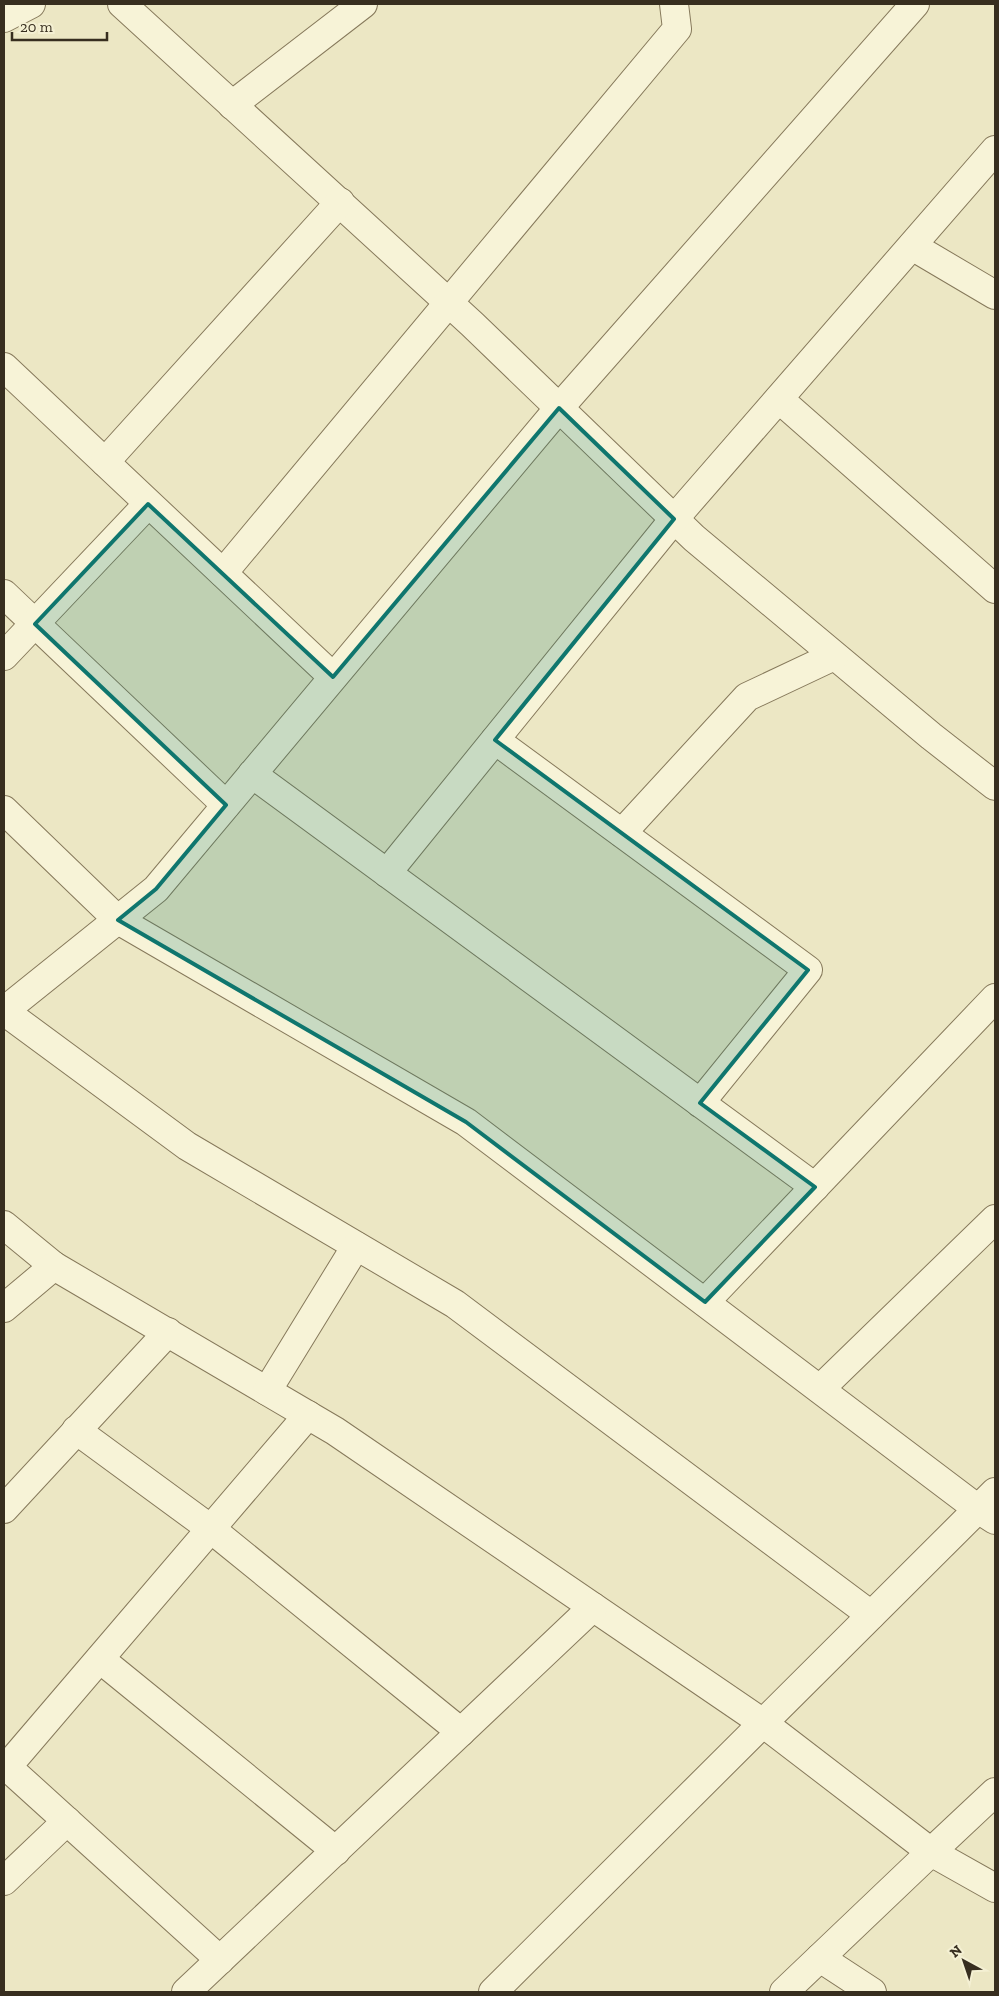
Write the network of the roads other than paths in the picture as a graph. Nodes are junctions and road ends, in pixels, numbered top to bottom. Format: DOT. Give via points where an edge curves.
graph roads {
  1 [pos="31,4"];
  2 [pos="122,4"];
  3 [pos="363,4"];
  4 [pos="674,4"];
  5 [pos="915,4"];
  6 [pos="4,18"];
  7 [pos="232,105"];
  8 [pos="995,150"];
  9 [pos="340,202"];
  10 [pos="912,246"];
  11 [pos="995,295"];
  12 [pos="449,303"];
  13 [pos="4,367"];
  14 [pos="779,399"];
  15 [pos="559,408"];
  16 [pos="105,462"];
  17 [pos="148,504"];
  18 [pos="674,520"];
  19 [pos="223,573"];
  20 [pos="995,589"];
  21 [pos="4,594"];
  22 [pos="35,624"];
  23 [pos="4,656"];
  24 [pos="834,656"];
  25 [pos="333,677"];
  26 [pos="495,740"];
  27 [pos="252,774"];
  28 [pos="995,786"];
  29 [pos="226,805"];
  30 [pos="4,810"];
  31 [pos="622,833"];
  32 [pos="387,873"];
  33 [pos="118,920"];
  34 [pos="995,998"];
  35 [pos="4,1011"];
  36 [pos="700,1104"];
  37 [pos="815,1187"];
  38 [pos="995,1219"];
  39 [pos="4,1224"];
  40 [pos="356,1246"];
  41 [pos="54,1266"];
  42 [pos="705,1302"];
  43 [pos="4,1308"];
  44 [pos="168,1332"];
  45 [pos="820,1389"];
  46 [pos="267,1391"];
  47 [pos="308,1415"];
  48 [pos="76,1430"];
  49 [pos="990,1507"];
  50 [pos="4,1509"];
  51 [pos="211,1528"];
  52 [pos="593,1607"];
  53 [pos="871,1615"];
  54 [pos="100,1659"];
  55 [pos="764,1723"];
  56 [pos="461,1732"];
  57 [pos="5,1766"];
  58 [pos="995,1792"];
  59 [pos="67,1821"];
  60 [pos="336,1851"];
  61 [pos="931,1852"];
  62 [pos="4,1881"];
  63 [pos="995,1888"];
  64 [pos="820,1958"];
  65 [pos="220,1960"];
  66 [pos="186,1992"];
  67 [pos="493,1992"];
  68 [pos="784,1992"];
  69 [pos="872,1992"];
  1 -- 6 [label="street"];
  2 -- 7 [label="street"];
  3 -- 7 [label="street"];
  4 -- 12 [label="street" via="677,29"];
  5 -- 15 [label="street"];
  7 -- 9 [label="street"];
  8 -- 10 [label="street"];
  9 -- 12 [label="street"];
  9 -- 16 [label="street"];
  10 -- 11 [label="street"];
  10 -- 14 [label="street"];
  12 -- 15 [label="street"];
  12 -- 19 [label="street"];
  13 -- 16 [label="street"];
  14 -- 18 [label="street"];
  14 -- 20 [label="street"];
  15 -- 18 [label="street"];
  15 -- 25 [label="street"];
  16 -- 17 [label="street"];
  17 -- 19 [label="street"];
  17 -- 22 [label="street"];
  18 -- 24 [label="street"];
  18 -- 26 [label="street"];
  19 -- 25 [label="street"];
  21 -- 22 [label="street"];
  22 -- 23 [label="street"];
  22 -- 29 [label="street"];
  24 -- 28 [label="street"];
  24 -- 31 [label="street" via="747,697"];
  25 -- 27 [label="street"];
  26 -- 31 [label="street"];
  26 -- 32 [label="street"];
  27 -- 29 [label="street"];
  27 -- 32 [label="street"];
  29 -- 33 [label="street" via="156,889"];
  30 -- 33 [label="street"];
  31 -- 36 [label="street" via="808,970"];
  32 -- 36 [label="street"];
  33 -- 35 [label="street"];
  33 -- 42 [label="street" via="466,1122"];
  34 -- 37 [label="street"];
  35 -- 40 [label="street" via="187,1146"];
  36 -- 37 [label="street"];
  37 -- 42 [label="street"];
  38 -- 45 [label="street"];
  39 -- 41 [label="street"];
  40 -- 46 [label="street"];
  40 -- 53 [label="street" via="454,1304"];
  41 -- 43 [label="street"];
  41 -- 44 [label="street"];
  42 -- 45 [label="street"];
  44 -- 46 [label="street"];
  44 -- 48 [label="street"];
  45 -- 49 [label="street"];
  46 -- 47 [label="street"];
  47 -- 51 [label="street"];
  47 -- 52 [label="street"];
  48 -- 50 [label="street"];
  48 -- 51 [label="street"];
  49 -- 53 [label="street"];
  51 -- 54 [label="street"];
  51 -- 56 [label="street"];
  52 -- 55 [label="street"];
  52 -- 56 [label="street"];
  53 -- 55 [label="street"];
  54 -- 57 [label="street"];
  54 -- 60 [label="street"];
  55 -- 61 [label="street"];
  55 -- 67 [label="street"];
  56 -- 60 [label="street"];
  57 -- 59 [label="street"];
  58 -- 61 [label="street"];
  59 -- 62 [label="street"];
  59 -- 65 [label="street"];
  60 -- 65 [label="street"];
  61 -- 63 [label="street"];
  61 -- 64 [label="street"];
  64 -- 68 [label="street"];
  64 -- 69 [label="street"];
  65 -- 66 [label="street"];
}
